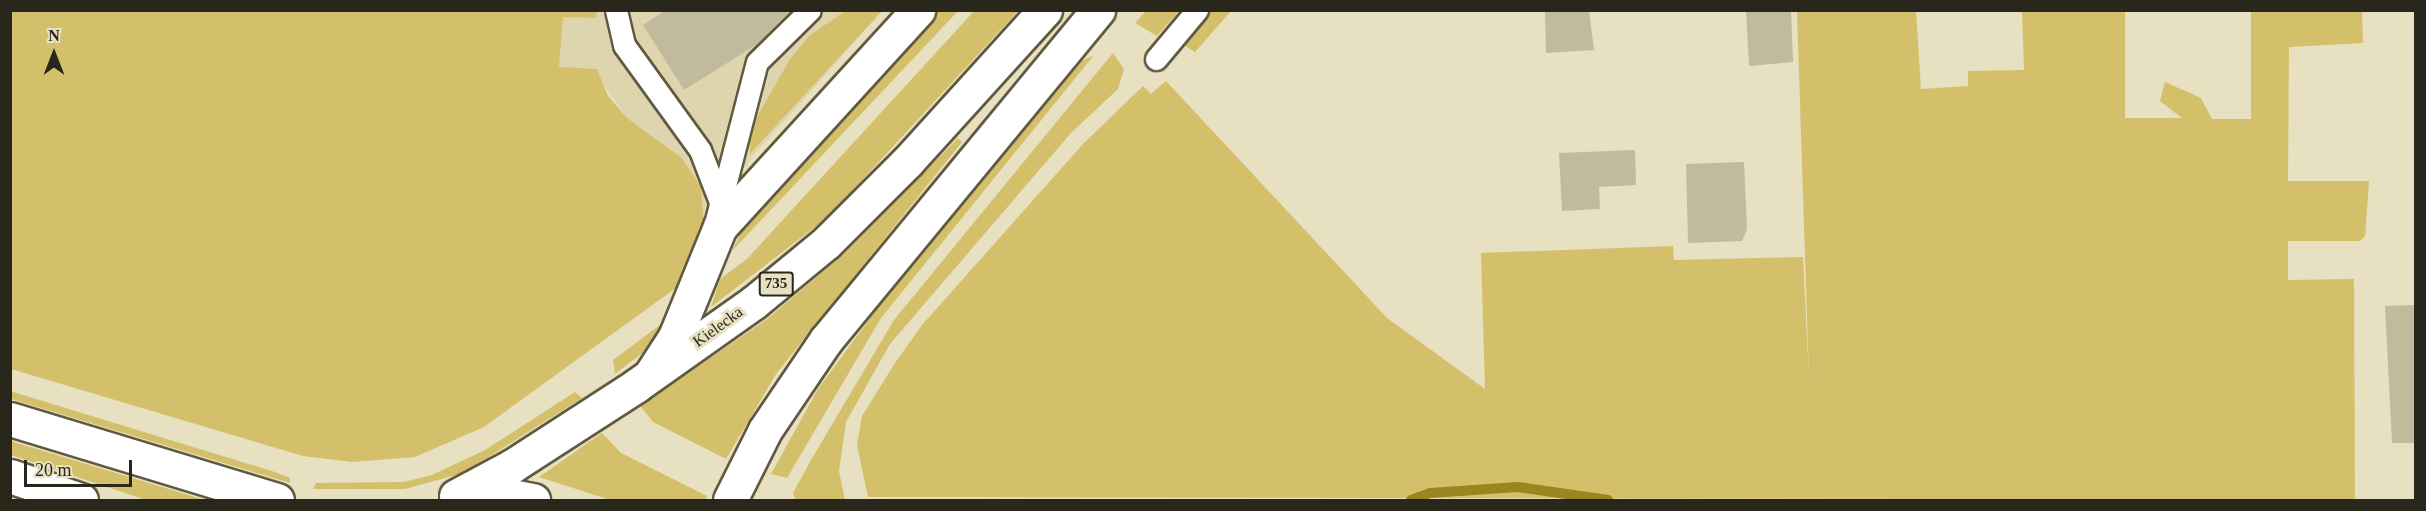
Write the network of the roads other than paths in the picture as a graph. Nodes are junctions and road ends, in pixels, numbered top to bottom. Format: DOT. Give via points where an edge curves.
graph roads {
  1 [pos="615,10"];
  2 [pos="810,10"];
  3 [pos="918,10"];
  4 [pos="1045,10"];
  5 [pos="1098,10"];
  6 [pos="1197,10"];
  7 [pos="1156,59"];
  8 [pos="721,203"];
  9 [pos="710,245"];
  10 [pos="651,374"];
  11 [pos="10,420"];
  12 [pos="10,476"];
  13 [pos="737,494"];
  14 [pos="452,498"];
  15 [pos="81,501"];
  16 [pos="277,501"];
  17 [pos="533,501"];
  1 -- 8 [label="lane" via="624,45 699,150"];
  2 -- 8 [label="lane" via="757,62"];
  3 -- 9 [label="main road" via="720,227"];
  4 -- 10 [label="main road, Kielecka / 735" via="826,243 753,303"];
  5 -- 13 [label="main road" via="826,340 765,430"];
  6 -- 7 [label="lane"];
  8 -- 9 [label="lane"];
  9 -- 10 [label="main road" via="675,337"];
  10 -- 14 [label="main road, Kielecka / 735" via="512,466"];
  11 -- 16 [label="main road"];
  12 -- 15 [label="main road"];
  14 -- 17 [label="main road" via="496,493"];
}
